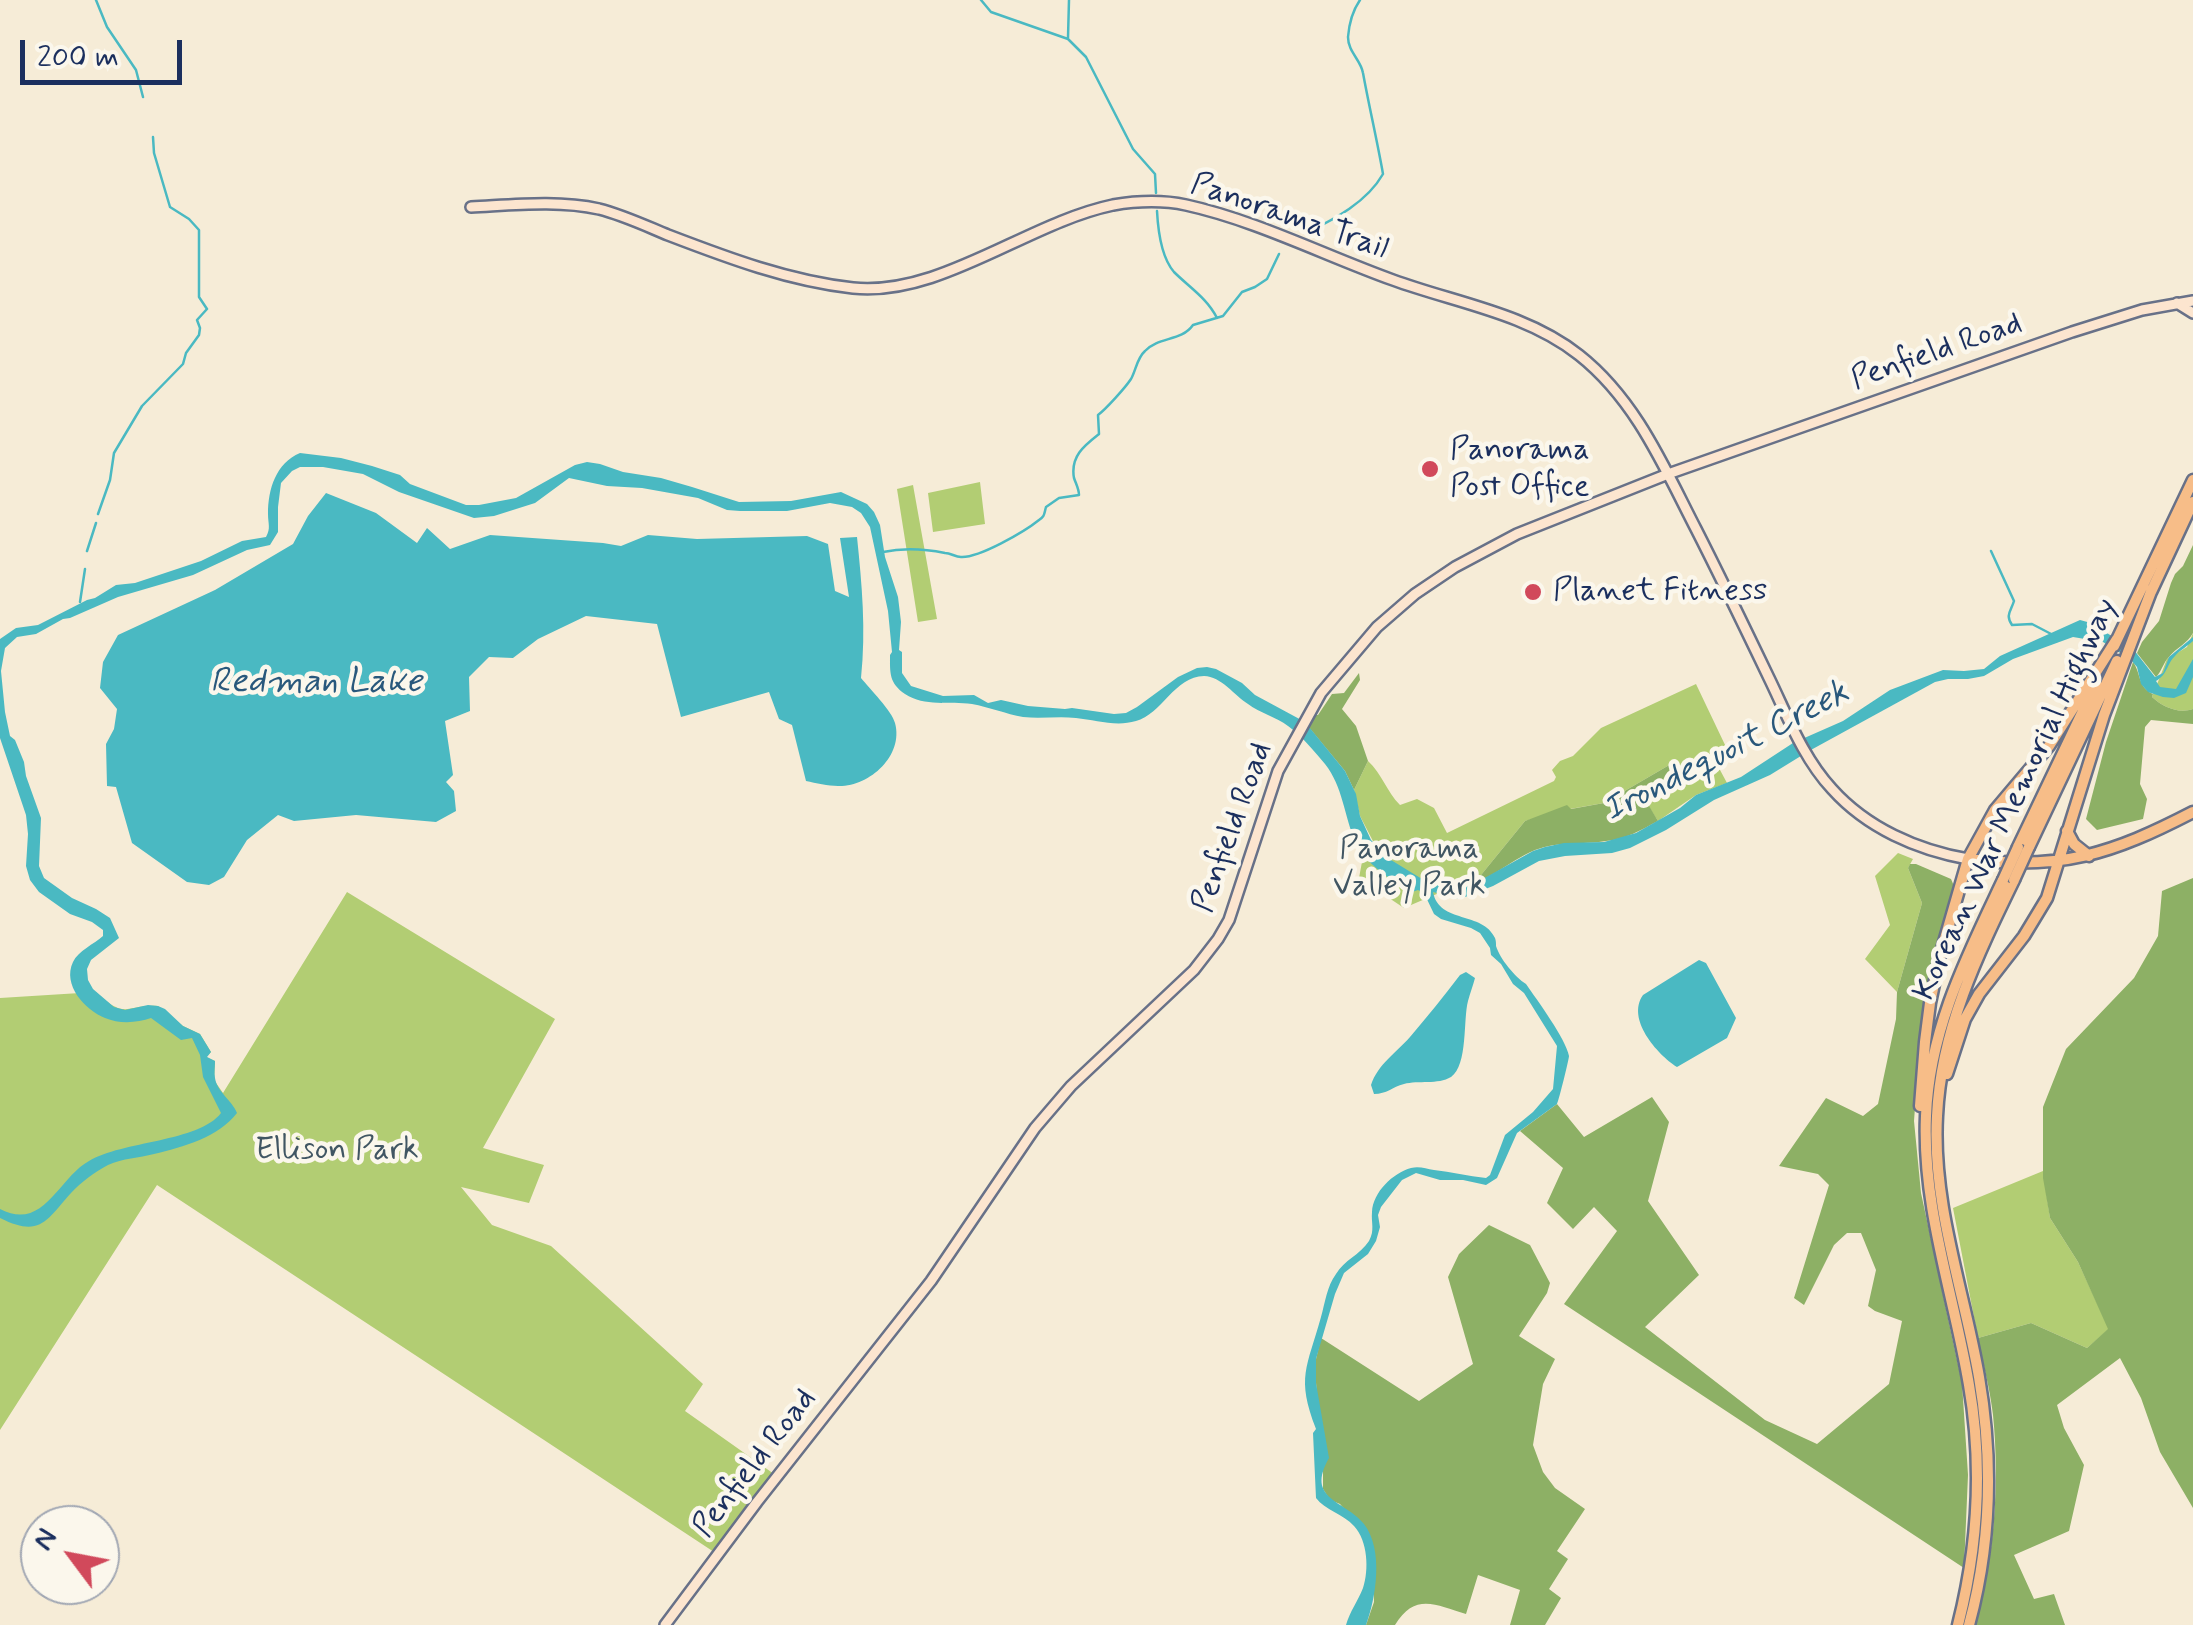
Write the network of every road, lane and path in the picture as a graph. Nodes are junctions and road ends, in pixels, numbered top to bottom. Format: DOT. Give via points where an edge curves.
graph roads {
  1 [pos="471,207"];
  2 [pos="2193,300"];
  3 [pos="2177,303"];
  4 [pos="2193,313"];
  5 [pos="1668,474"];
  6 [pos="2193,480"];
  7 [pos="2193,502"];
  8 [pos="2126,634"];
  9 [pos="2111,664"];
  10 [pos="2193,812"];
  11 [pos="2067,830"];
  12 [pos="2088,856"];
  13 [pos="1968,860"];
  14 [pos="2059,861"];
  15 [pos="2008,880"];
  16 [pos="1938,1104"];
  17 [pos="1928,1182"];
  18 [pos="665,1625"];
  19 [pos="1958,1625"];
  20 [pos="1969,1625"];
  1 -- 5 [label="main road, Panorama Trail" via="601,210 783,275 872,289 914,283 1092,211 1131,203 1186,205 1547,334 1617,392"];
  2 -- 3 [label="main road, Penfield Road"];
  3 -- 4 [label="main road"];
  3 -- 5 [label="main road, Penfield Road" via="2059,336"];
  5 -- 13 [label="main road, Panorama Trail" via="1808,757 1836,794 1908,842"];
  5 -- 18 [label="main road, Penfield Road" via="1455,566 1373,630 1327,685 1289,748 1218,939 1035,1128 931,1281"];
  6 -- 8 [label="main road, Korean War Memorial Highway"];
  7 -- 8 [label="main road, Korean War Memorial Highway"];
  8 -- 9 [label="main road"];
  8 -- 9 [label="main road"];
  9 -- 11 [label="main road"];
  9 -- 13 [label="main road" via="1996,810"];
  9 -- 15 [label="main road, Korean War Memorial Highway, bridge"];
  10 -- 12 [label="main road"];
  11 -- 12 [label="main road"];
  11 -- 14 [label="main road"];
  12 -- 14 [label="main road"];
  13 -- 14 [label="main road"];
  13 -- 17 [label="main road" via="1940,956 1925,1042 1920,1127"];
  14 -- 16 [label="main road" via="2040,913 1965,1019"];
  15 -- 16 [label="main road, Korean War Memorial Highway" via="1960,998"];
  15 -- 17 [label="main road, Korean War Memorial Highway" via="1940,1027 1926,1112"];
  16 -- 20 [label="main road, Korean War Memorial Highway" via="1938,1176 1988,1454 1984,1544"];
  17 -- 19 [label="main road, Korean War Memorial Highway" via="1976,1432 1974,1540"];
}
